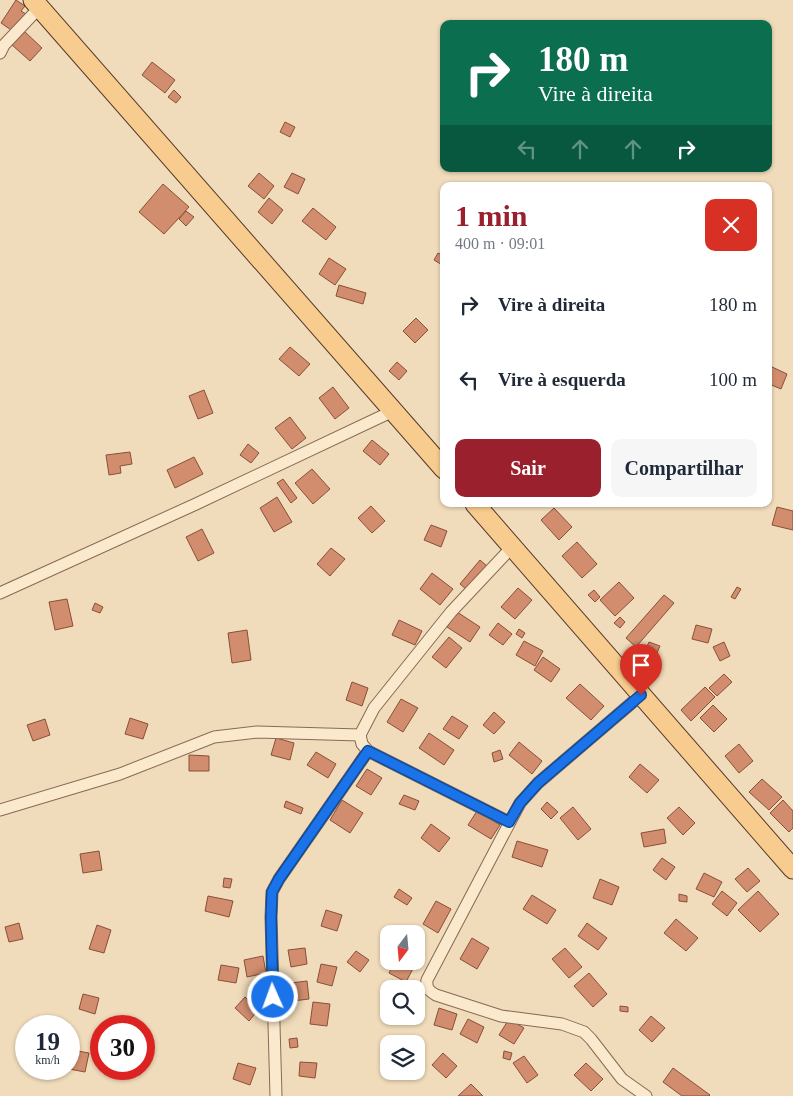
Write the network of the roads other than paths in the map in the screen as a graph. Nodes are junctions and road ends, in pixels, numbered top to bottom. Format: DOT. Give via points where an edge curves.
graph roads {
  1 [pos="36,4"];
  2 [pos="0,53"];
  3 [pos="393,411"];
  4 [pos="440,464"];
  5 [pos="477,507"];
  6 [pos="512,547"];
  7 [pos="0,593"];
  8 [pos="641,695"];
  9 [pos="360,736"];
  10 [pos="368,751"];
  11 [pos="0,810"];
  12 [pos="509,822"];
  13 [pos="793,870"];
  14 [pos="276,1096"];
  15 [pos="646,1096"];
  1 -- 2 [label="street"];
  1 -- 3 [label="main road"];
  3 -- 4 [label="main road"];
  3 -- 7 [label="street"];
  5 -- 6 [label="main road"];
  6 -- 8 [label="main road"];
  6 -- 9 [label="street" via="445,620 374,708"];
  8 -- 12 [label="street" via="538,783 520,803"];
  8 -- 13 [label="main road"];
  9 -- 10 [label="street"];
  9 -- 11 [label="street" via="257,732 214,737 120,774"];
  10 -- 12 [label="street"];
  10 -- 14 [label="street" via="272,892"];
  12 -- 15 [label="street" via="426,980 426,986 436,995 501,1016 562,1024 584,1032 622,1079"];
}
